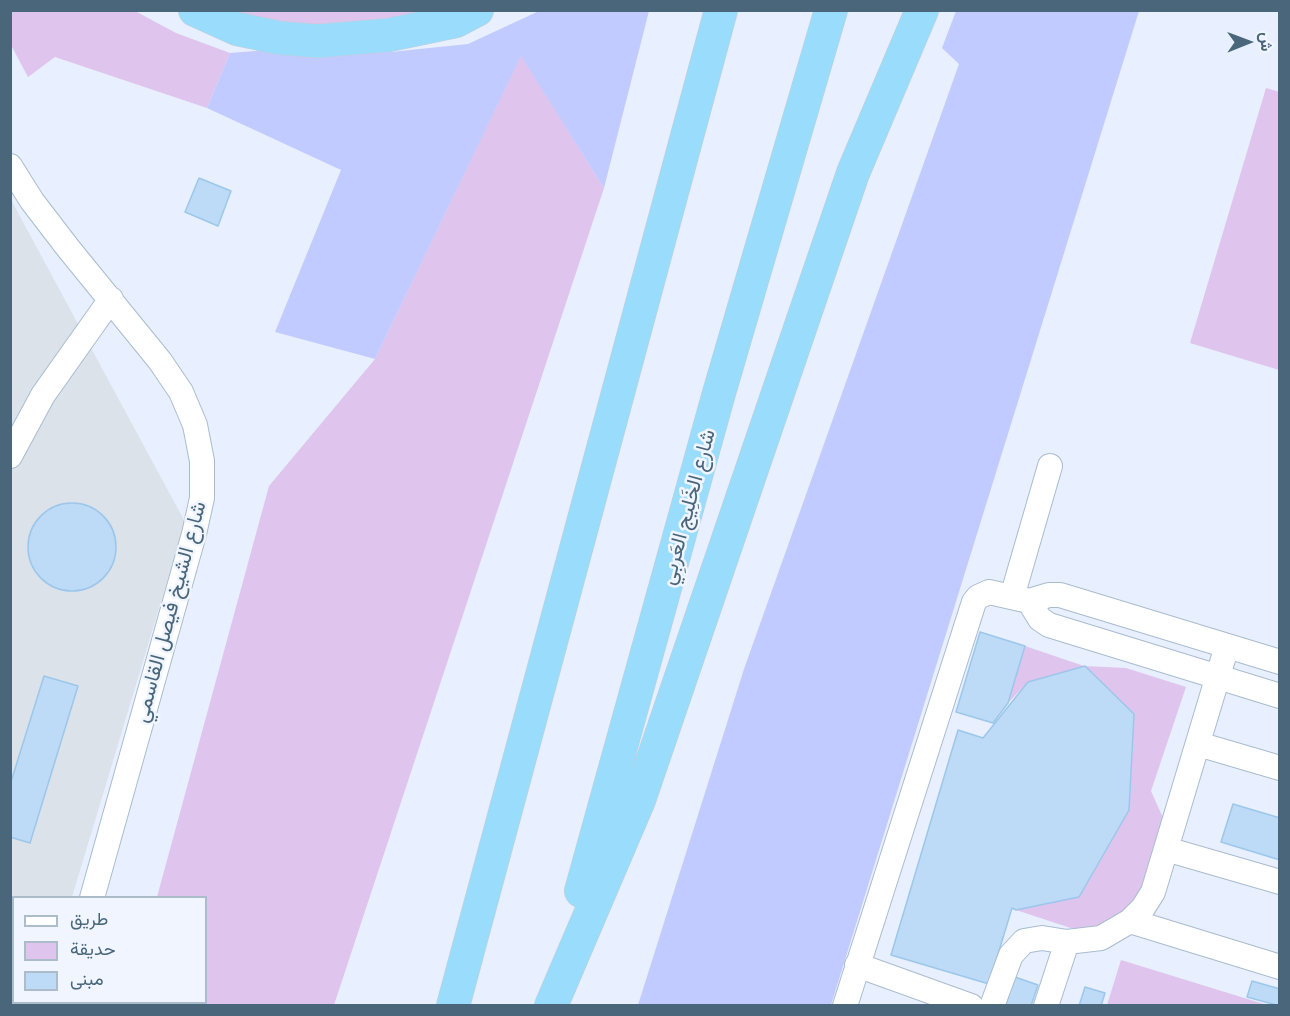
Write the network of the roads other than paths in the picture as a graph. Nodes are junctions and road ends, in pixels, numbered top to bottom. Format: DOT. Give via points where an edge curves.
graph roads {
  1 [pos="195,10"];
  2 [pos="477,10"];
  3 [pos="721,10"];
  4 [pos="831,10"];
  5 [pos="922,10"];
  6 [pos="10,166"];
  7 [pos="111,299"];
  8 [pos="10,456"];
  9 [pos="1050,466"];
  10 [pos="1020,599"];
  11 [pos="1227,646"];
  12 [pos="1280,662"];
  13 [pos="1217,678"];
  14 [pos="1280,696"];
  15 [pos="1198,744"];
  16 [pos="1280,768"];
  17 [pos="1166,849"];
  18 [pos="1280,882"];
  19 [pos="92,896"];
  20 [pos="1130,921"];
  21 [pos="1067,942"];
  22 [pos="857,965"];
  23 [pos="1280,967"];
  24 [pos="453,1005"];
  25 [pos="550,1005"];
  26 [pos="845,1005"];
  27 [pos="971,1005"];
  28 [pos="992,1005"];
  29 [pos="1046,1005"];
  1 -- 2 [label="highway" via="237,29 318,41 388,35 456,21"];
  3 -- 24 [label="highway"];
  4 -- 25 [label="highway, شارع الخَلِيج العَربِي" via="719,393"];
  5 -- 25 [label="highway" via="853,173 639,800"];
  6 -- 7 [label="street, شارع الشيخ فيصل القاسمي" via="68,248"];
  7 -- 8 [label="street" via="43,395"];
  7 -- 19 [label="street, شارع الشيخ فيصل القاسمي" via="181,392 197,434 202,498"];
  9 -- 10 [label="street"];
  10 -- 11 [label="street" via="1060,595"];
  10 -- 13 [label="street" via="1049,625"];
  10 -- 22 [label="street" via="989,592 974,602"];
  11 -- 12 [label="street"];
  11 -- 13 [label="street"];
  13 -- 14 [label="street"];
  13 -- 15 [label="street"];
  15 -- 16 [label="street"];
  15 -- 17 [label="street"];
  17 -- 18 [label="street"];
  17 -- 20 [label="street" via="1153,892"];
  20 -- 21 [label="street" via="1101,938"];
  20 -- 23 [label="street"];
  21 -- 28 [label="street" via="1032,938 1017,947"];
  21 -- 29 [label="street"];
  22 -- 26 [label="street"];
  22 -- 27 [label="street"];
}
